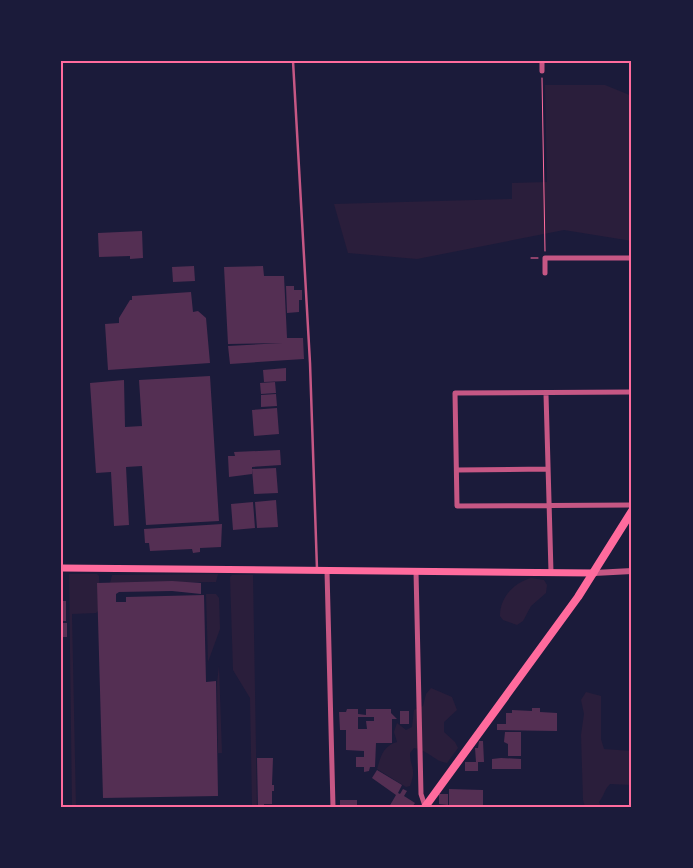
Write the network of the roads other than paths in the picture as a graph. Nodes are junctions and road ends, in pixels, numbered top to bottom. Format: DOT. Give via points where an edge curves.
graph roads {
  1 [pos="293,61"];
  2 [pos="542,61"];
  3 [pos="542,71"];
  4 [pos="632,258"];
  5 [pos="545,273"];
  6 [pos="632,392"];
  7 [pos="546,394"];
  8 [pos="548,469"];
  9 [pos="457,470"];
  10 [pos="632,505"];
  11 [pos="549,506"];
  12 [pos="632,510"];
  13 [pos="61,568"];
  14 [pos="317,571"];
  15 [pos="327,571"];
  16 [pos="416,571"];
  17 [pos="551,572"];
  18 [pos="632,572"];
  19 [pos="594,573"];
  20 [pos="425,806"];
  21 [pos="333,807"];
  1 -- 14 [label="lane" via="310,363"];
  2 -- 3 [label="street"];
  4 -- 5 [label="street" via="545,258"];
  6 -- 7 [label="street"];
  7 -- 8 [label="street"];
  7 -- 9 [label="street" via="455,393"];
  8 -- 9 [label="street"];
  8 -- 11 [label="street"];
  9 -- 11 [label="street" via="458,506"];
  10 -- 11 [label="street"];
  11 -- 17 [label="street"];
  12 -- 19 [label="main road"];
  13 -- 14 [label="main road"];
  14 -- 15 [label="main road"];
  15 -- 16 [label="main road"];
  15 -- 21 [label="street"];
  16 -- 17 [label="main road"];
  16 -- 20 [label="street" via="420,794"];
  17 -- 19 [label="main road"];
  18 -- 19 [label="street"];
  19 -- 20 [label="main road"];
}
